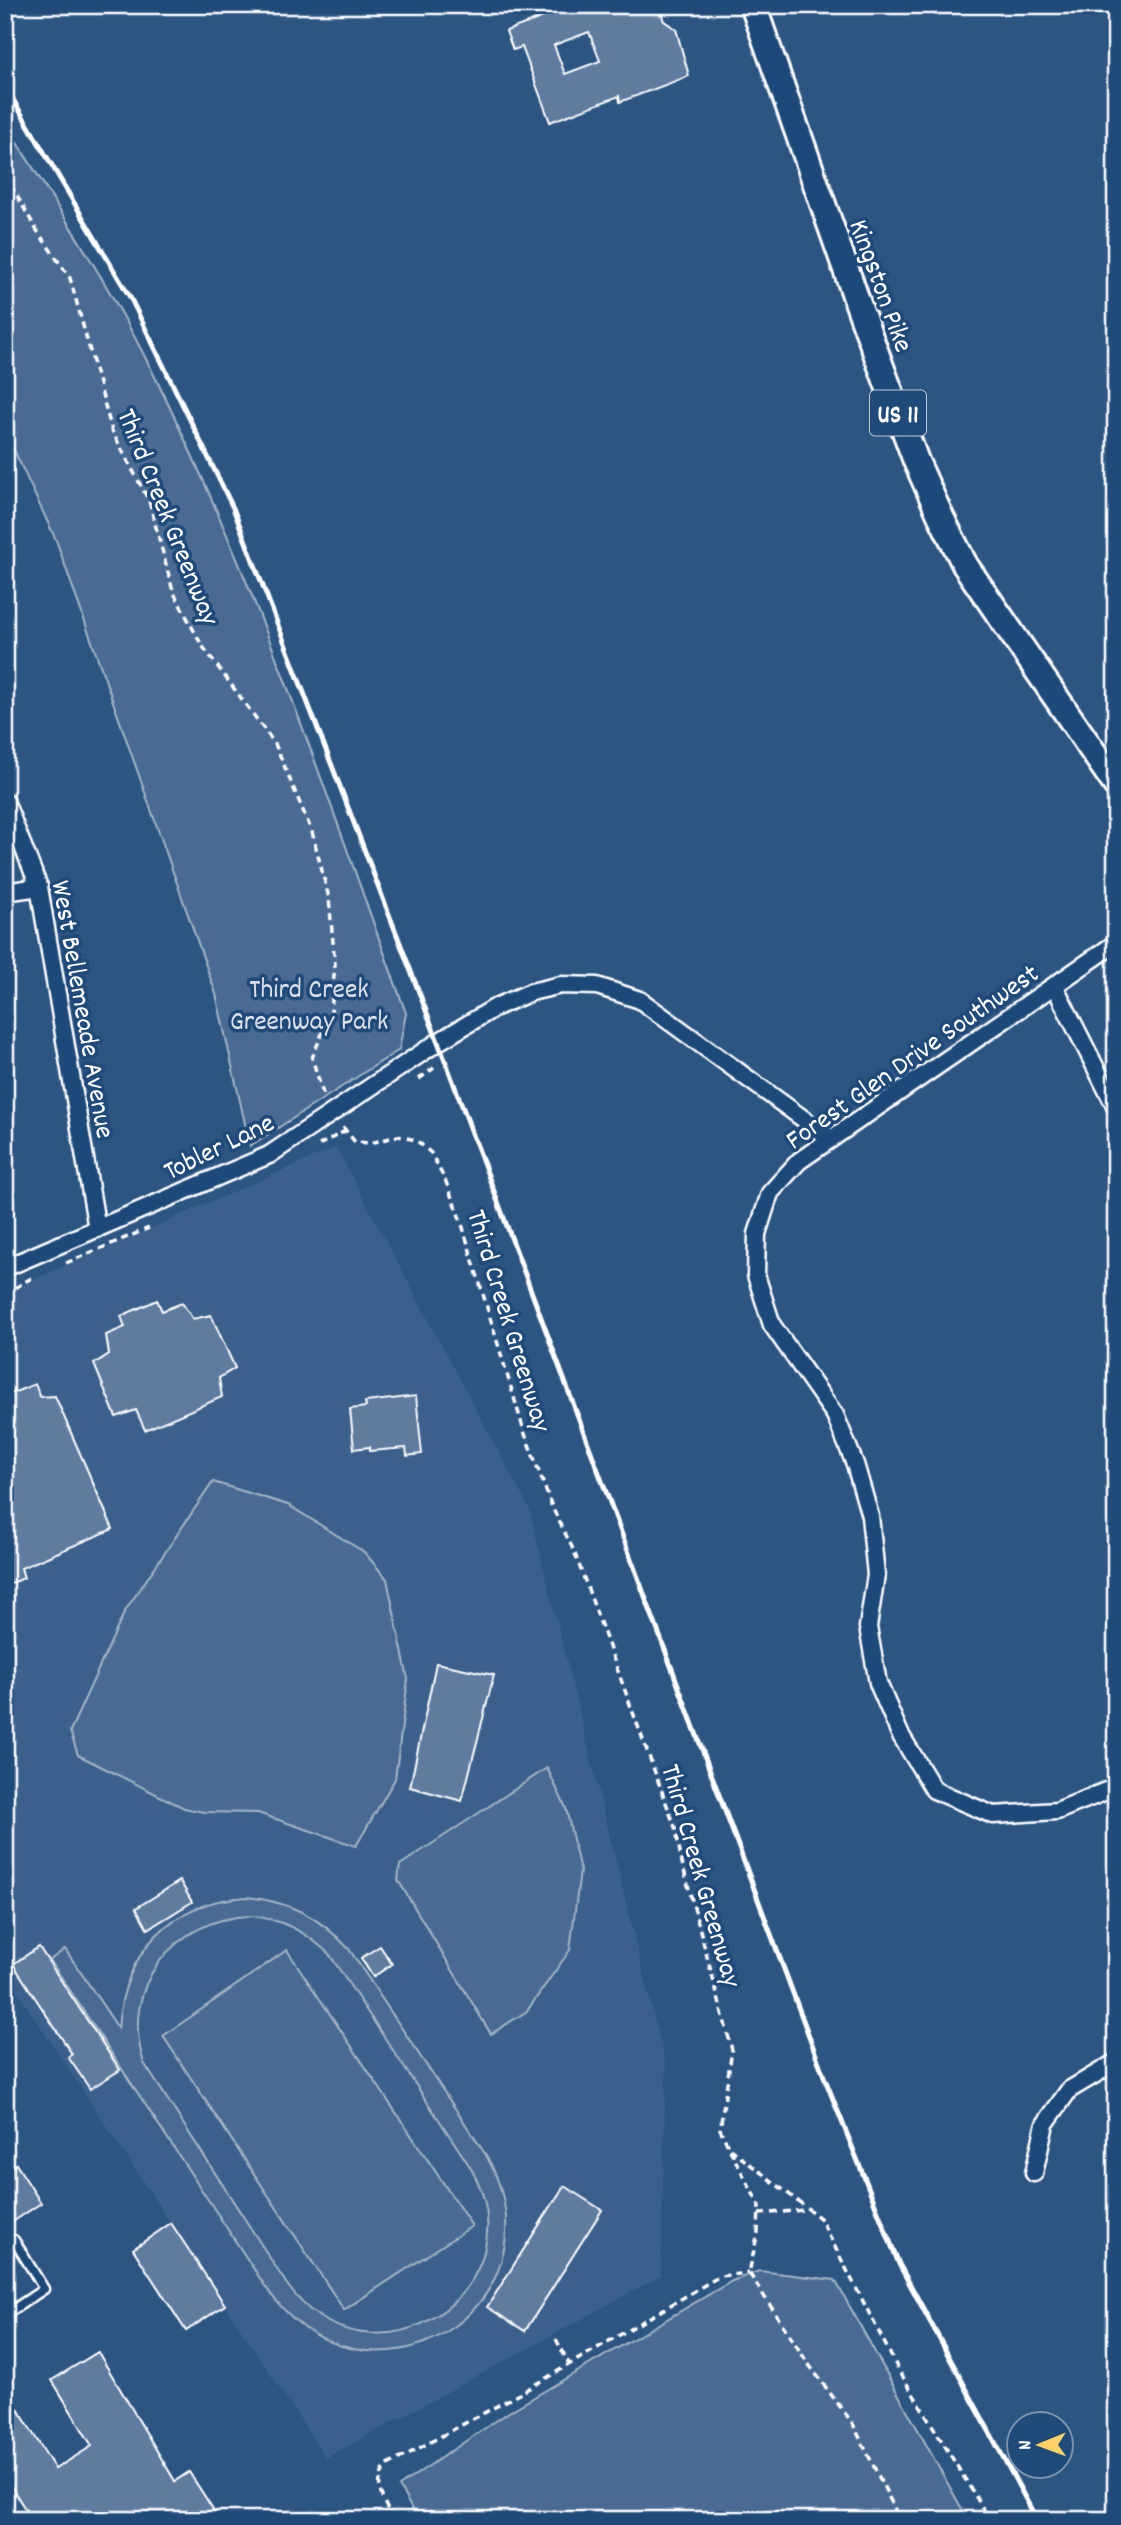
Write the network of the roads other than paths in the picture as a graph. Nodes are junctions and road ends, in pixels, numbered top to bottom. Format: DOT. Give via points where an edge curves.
graph roads {
  1 [pos="753,5"];
  2 [pos="1116,785"];
  3 [pos="5,802"];
  4 [pos="39,887"];
  5 [pos="5,892"];
  6 [pos="1116,943"];
  7 [pos="1055,987"];
  8 [pos="1116,1108"];
  9 [pos="831,1139"];
  10 [pos="97,1229"];
  11 [pos="5,1268"];
  12 [pos="1116,1787"];
  13 [pos="1116,2062"];
  14 [pos="1034,2173"];
  15 [pos="5,2246"];
  16 [pos="5,2315"];
  1 -- 2 [label="main road, Kingston Pike / US 11" via="863,318 940,517 965,565"];
  3 -- 4 [label="street, West Bellemeade Avenue"];
  4 -- 5 [label="street"];
  4 -- 10 [label="street, West Bellemeade Avenue"];
  6 -- 7 [label="street, Forest Glen Drive Southwest"];
  7 -- 8 [label="street"];
  7 -- 9 [label="street, Forest Glen Drive Southwest"];
  9 -- 10 [label="street, Tobler Lane" via="640,1000 597,986 561,985 496,1007 269,1155"];
  9 -- 12 [label="street, Forest Glen Drive Southwest" via="799,1161 770,1193 757,1234 756,1275 772,1325 835,1415 855,1464 870,1516 876,1575 868,1628 878,1683 900,1734 934,1790 993,1815 1057,1811"];
  10 -- 11 [label="street, Tobler Lane"];
  13 -- 14 [label="street" via="1069,2090 1045,2124"];
  15 -- 16 [label="lane" via="14,2241 44,2290"];
}
